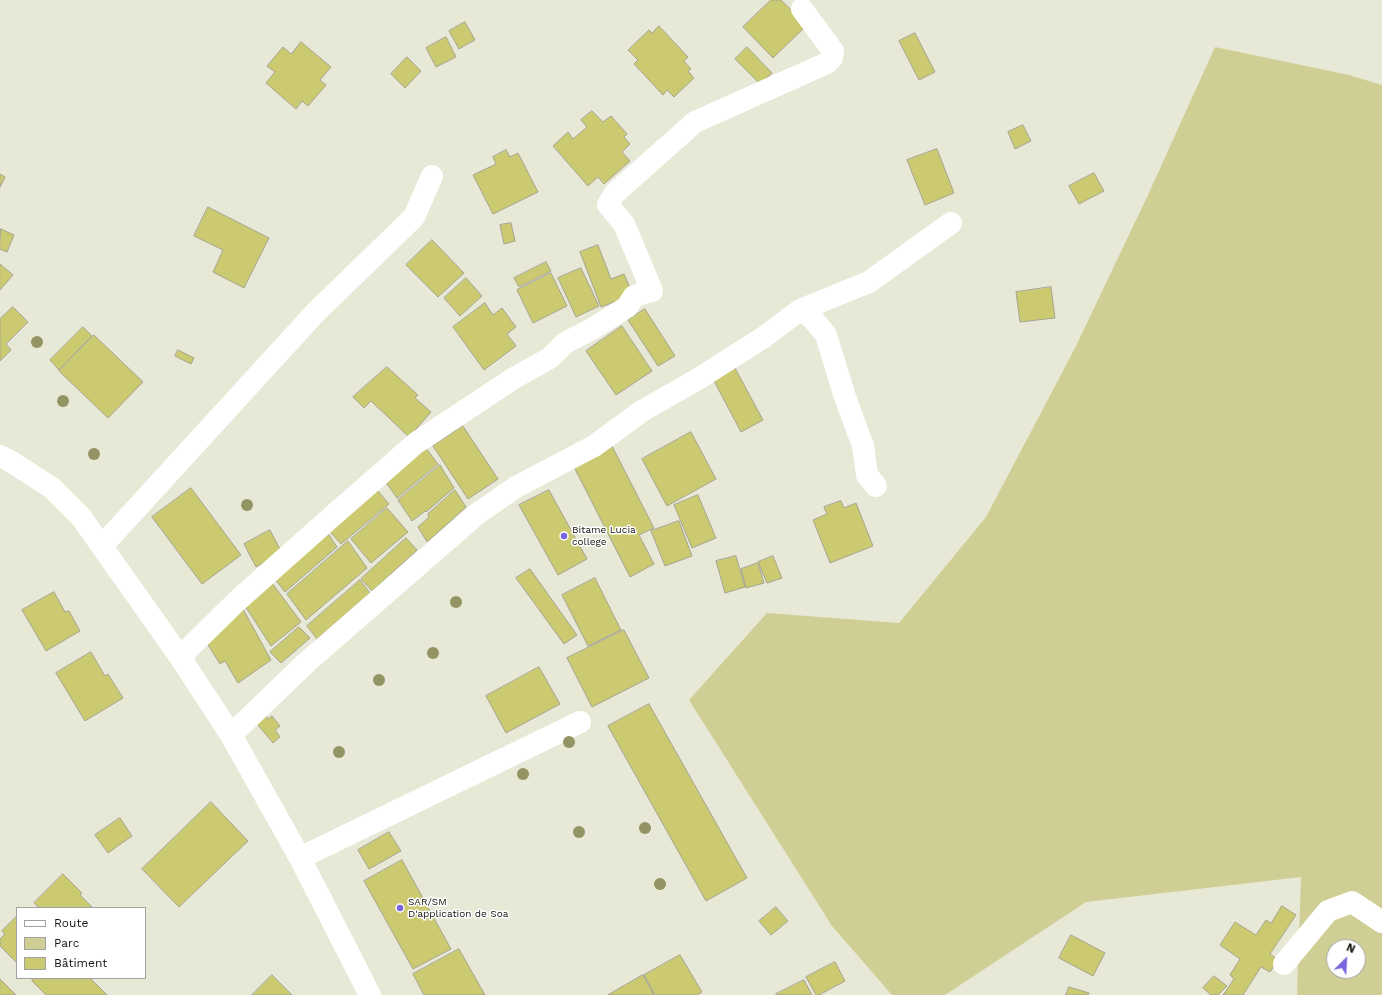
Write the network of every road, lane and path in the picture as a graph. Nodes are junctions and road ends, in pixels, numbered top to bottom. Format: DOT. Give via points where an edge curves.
graph roads {
  1 [pos="802,9"];
  2 [pos="432,176"];
  3 [pos="951,223"];
  4 [pos="800,310"];
  5 [pos="0,456"];
  6 [pos="876,486"];
  7 [pos="102,546"];
  8 [pos="180,657"];
  9 [pos="580,722"];
  10 [pos="231,735"];
  11 [pos="300,858"];
  12 [pos="1382,922"];
  13 [pos="1284,964"];
  14 [pos="370,995"];
  1 -- 8 [label="street" via="833,51 832,58 827,63 695,122 614,194 608,205 624,224 652,291 634,296 627,307 565,343 550,358 514,378 416,443 237,601"];
  2 -- 7 [label="street" via="414,217 316,312"];
  3 -- 4 [label="street" via="869,282"];
  4 -- 6 [label="street" via="812,318 826,335 863,446 867,475"];
  4 -- 10 [label="street" via="764,337 642,411 594,446 516,487 477,514 307,662"];
  5 -- 7 [label="street" via="52,488 81,517"];
  7 -- 8 [label="street"];
  8 -- 10 [label="street"];
  9 -- 11 [label="street"];
  10 -- 11 [label="street"];
  11 -- 14 [label="street"];
  12 -- 13 [label="street" via="1352,902 1328,911"];
}
